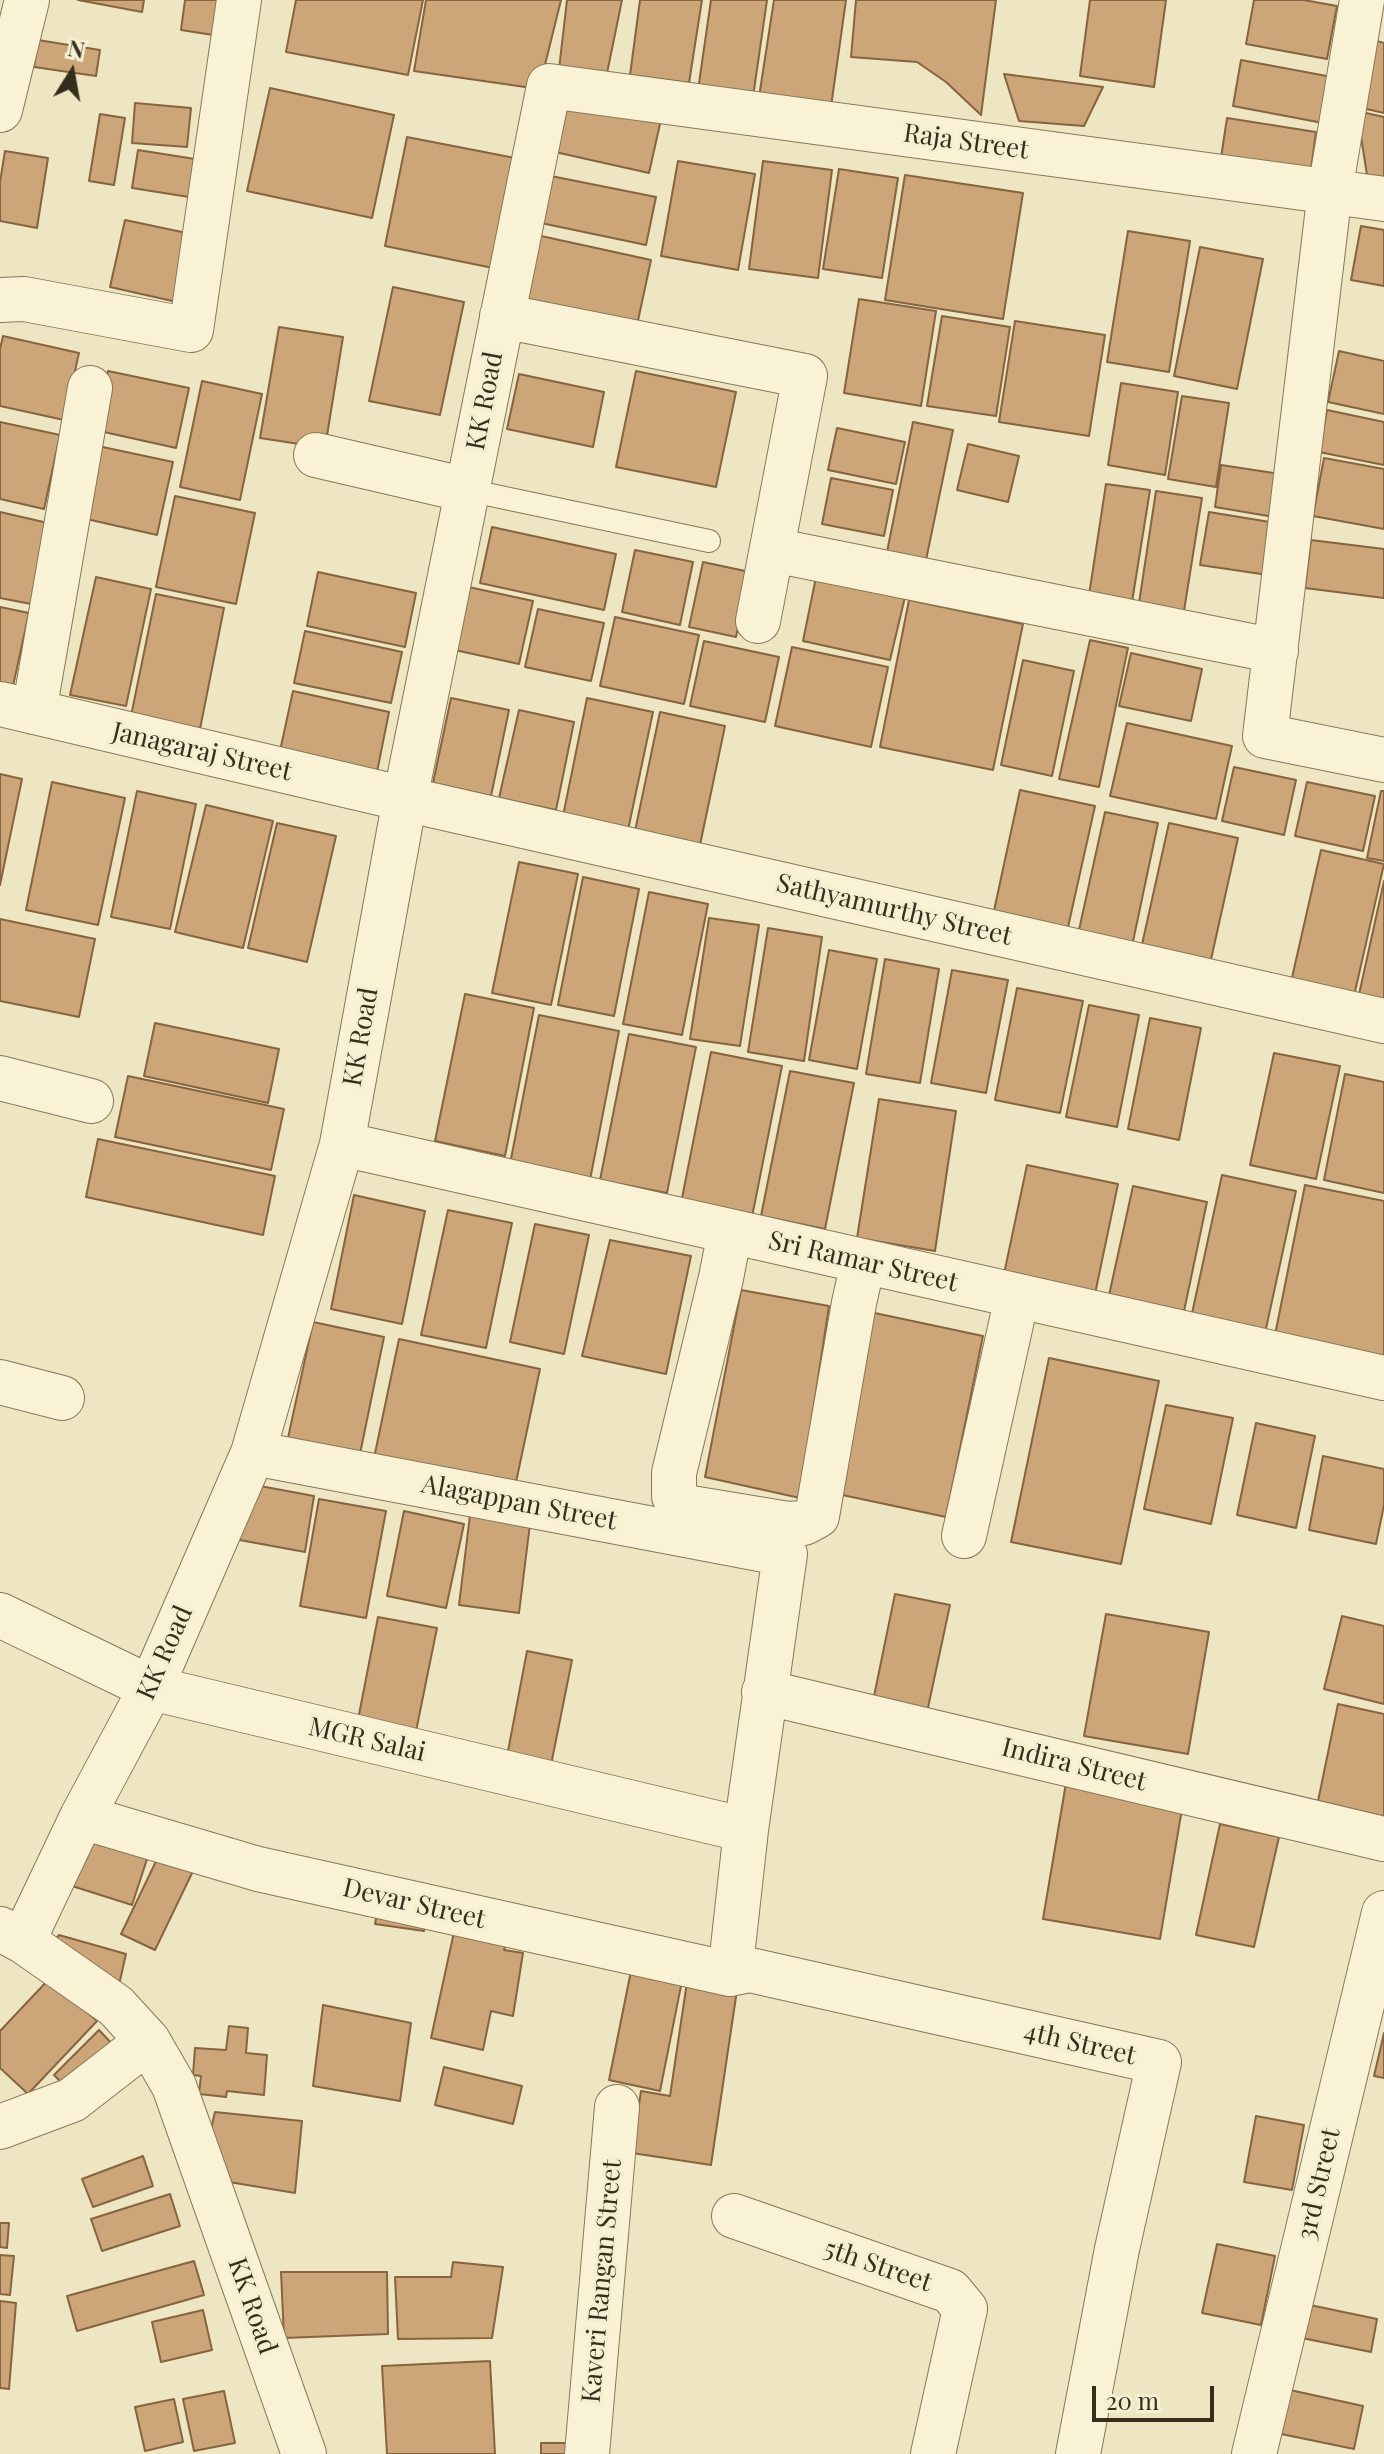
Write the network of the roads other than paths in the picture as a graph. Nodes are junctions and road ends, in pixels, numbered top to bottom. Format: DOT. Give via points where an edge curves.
graph roads {
  1 [pos="27,0"];
  2 [pos="239,0"];
  3 [pos="1362,0"];
  4 [pos="549,86"];
  5 [pos="0,110"];
  6 [pos="1330,191"];
  7 [pos="1384,199"];
  8 [pos="0,300"];
  9 [pos="502,316"];
  10 [pos="90,388"];
  11 [pos="316,455"];
  12 [pos="467,490"];
  13 [pos="709,541"];
  14 [pos="773,550"];
  15 [pos="758,621"];
  16 [pos="1276,651"];
  17 [pos="17,708"];
  18 [pos="1384,760"];
  19 [pos="405,799"];
  20 [pos="1384,1021"];
  21 [pos="0,1078"];
  22 [pos="91,1101"];
  23 [pos="342,1144"];
  24 [pos="730,1232"];
  25 [pos="863,1263"];
  26 [pos="1017,1297"];
  27 [pos="1384,1378"];
  28 [pos="0,1382"];
  29 [pos="62,1398"];
  30 [pos="253,1453"];
  31 [pos="964,1536"];
  32 [pos="0,1615"];
  33 [pos="151,1688"];
  34 [pos="764,1692"];
  35 [pos="82,1817"];
  36 [pos="746,1830"];
  37 [pos="1384,1839"];
  38 [pos="1384,1913"];
  39 [pos="12,1935"];
  40 [pos="740,1972"];
  41 [pos="148,2041"];
  42 [pos="617,2107"];
  43 [pos="0,2127"];
  44 [pos="734,2216"];
  45 [pos="304,2454"];
  46 [pos="587,2454"];
  47 [pos="933,2454"];
  48 [pos="1078,2454"];
  49 [pos="1254,2454"];
  1 -- 5 [label="street"];
  2 -- 8 [label="street" via="191,330 24,299"];
  3 -- 6 [label="street"];
  4 -- 6 [label="street, Raja Street"];
  4 -- 9 [label="street, KK Road"];
  6 -- 7 [label="street, Raja Street"];
  6 -- 16 [label="street"];
  9 -- 12 [label="street, KK Road"];
  9 -- 14 [label="street" via="805,376"];
  10 -- 17 [label="street"];
  11 -- 12 [label="street"];
  12 -- 13 [label="lane"];
  12 -- 19 [label="street, KK Road"];
  14 -- 15 [label="street"];
  14 -- 16 [label="street"];
  16 -- 18 [label="street" via="1265,736"];
  17 -- 19 [label="street, Janagaraj Street"];
  19 -- 20 [label="street, Sathyamurthy Street"];
  19 -- 23 [label="street, KK Road"];
  21 -- 22 [label="street"];
  23 -- 24 [label="street, Sri Ramar Street"];
  23 -- 30 [label="street, KK Road"];
  24 -- 25 [label="street, Sri Ramar Street"];
  24 -- 25 [label="street" via="674,1473 674,1496 685,1507 788,1524 817,1516"];
  25 -- 26 [label="street, Sri Ramar Street"];
  26 -- 27 [label="street, Sri Ramar Street"];
  26 -- 31 [label="street"];
  28 -- 29 [label="street"];
  30 -- 33 [label="street, KK Road"];
  30 -- 34 [label="street, Alagappan Street" via="785,1554"];
  32 -- 33 [label="street, MGR Salai"];
  33 -- 35 [label="street, KK Road"];
  33 -- 36 [label="street, MGR Salai"];
  34 -- 36 [label="street"];
  34 -- 37 [label="street, Indira Street"];
  35 -- 39 [label="street, KK Road"];
  35 -- 40 [label="street, Devar Street" via="258,1869"];
  36 -- 40 [label="street"];
  38 -- 49 [label="street, 3rd Street"];
  39 -- 41 [label="street, KK Road" via="116,2006"];
  40 -- 48 [label="street, 4th Street" via="1159,2062"];
  41 -- 43 [label="street" via="72,2100"];
  41 -- 45 [label="street, KK Road" via="174,2086"];
  42 -- 46 [label="street, Kaveri Rangan Street"];
  44 -- 47 [label="street, 5th Street" via="950,2291 965,2309"];
}
